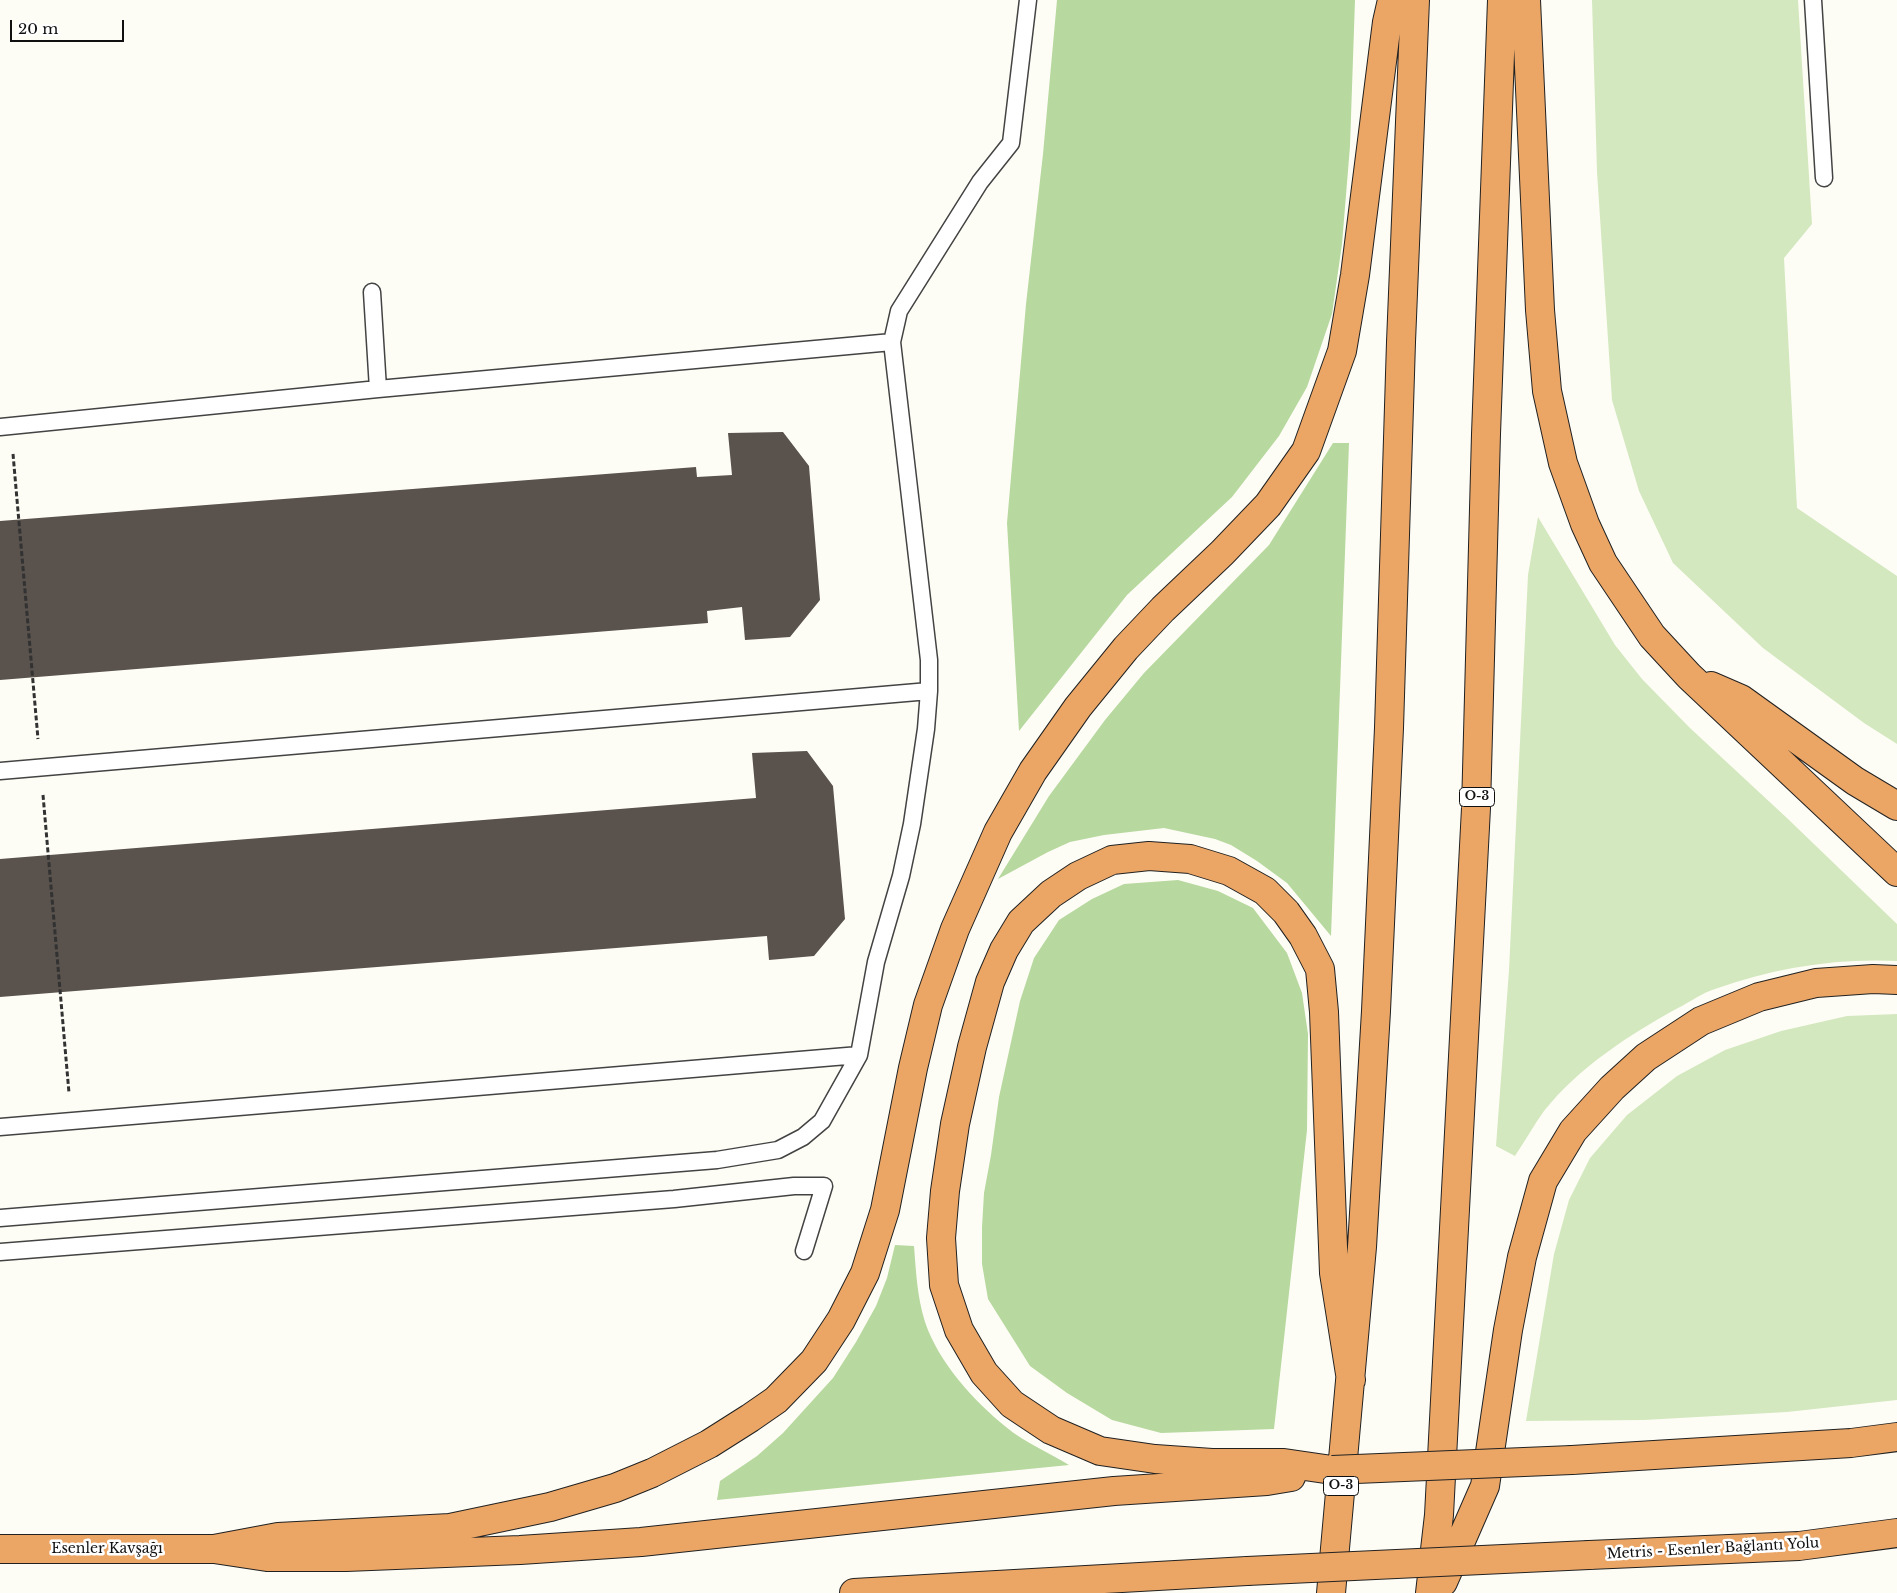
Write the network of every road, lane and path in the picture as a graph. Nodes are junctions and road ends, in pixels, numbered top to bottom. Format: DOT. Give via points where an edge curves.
graph roads {
  1 [pos="1028,0"];
  2 [pos="1392,0"];
  3 [pos="1414,0"];
  4 [pos="1502,0"];
  5 [pos="1526,0"];
  6 [pos="1813,0"];
  7 [pos="1824,178"];
  8 [pos="372,292"];
  9 [pos="892,342"];
  10 [pos="378,388"];
  11 [pos="0,427"];
  12 [pos="1689,676"];
  13 [pos="929,691"];
  14 [pos="0,771"];
  15 [pos="1897,806"];
  16 [pos="1897,872"];
  17 [pos="1897,980"];
  18 [pos="859,1055"];
  19 [pos="0,1127"];
  20 [pos="0,1218"];
  21 [pos="804,1251"];
  22 [pos="0,1252"];
  23 [pos="1351,1380"];
  24 [pos="1897,1437"];
  25 [pos="1332,1470"];
  26 [pos="1897,1533"];
  27 [pos="214,1548"];
  28 [pos="0,1550"];
  29 [pos="854,1593"];
  30 [pos="1331,1593"];
  31 [pos="1430,1593"];
  32 [pos="1439,1593"];
  1 -- 9 [label="lane" via="1011,143 980,182 899,311"];
  2 -- 27 [label="highway" via="1342,352 1306,451 1268,505 1222,554 1163,608 1078,707 1033,771 998,832 956,929 928,1005 885,1210 865,1273 842,1320 814,1361 776,1400 734,1429 652,1473 615,1488 550,1507 450,1528 278,1537"];
  3 -- 23 [label="highway, O-3" via="1377,1002"];
  4 -- 31 [label="highway, O-3" via="1476,808 1443,1446"];
  5 -- 12 [label="highway" via="1540,310 1547,391 1563,463 1603,563 1652,636"];
  6 -- 7 [label="lane"];
  8 -- 10 [label="lane"];
  9 -- 10 [label="lane"];
  9 -- 13 [label="lane" via="929,660"];
  10 -- 11 [label="lane"];
  12 -- 15 [label="highway" via="1741,699 1847,776"];
  12 -- 16 [label="highway"];
  13 -- 14 [label="lane"];
  13 -- 18 [label="lane" via="912,824 876,962"];
  17 -- 32 [label="highway" via="1816,984 1759,997 1701,1021 1646,1057 1573,1131 1540,1190 1522,1256 1508,1330 1485,1486"];
  18 -- 19 [label="lane"];
  18 -- 20 [label="lane" via="822,1121 803,1137 778,1150 717,1160 621,1169"];
  21 -- 22 [label="lane" via="824,1186"];
  23 -- 25 [label="highway" via="1334,1273 1320,970 1303,936 1266,891 1229,871 1190,859 1149,856 1112,860 1078,876 1051,894 1021,922 990,982 972,1047 956,1124 941,1238 944,1285 959,1330 984,1374 1012,1404 1051,1430 1100,1451 1155,1459 1284,1463"];
  23 -- 30 [label="highway, O-3"];
  24 -- 25 [label="highway, bridge" via="1851,1443 1572,1460"];
  25 -- 27 [label="highway" via="1267,1481 1114,1491 641,1542 346,1557 267,1556"];
  26 -- 29 [label="highway, Metris - Esenler Bağlantı Yolu, bridge" via="1799,1546"];
  27 -- 28 [label="highway, Esenler Kavşağı"];
}
